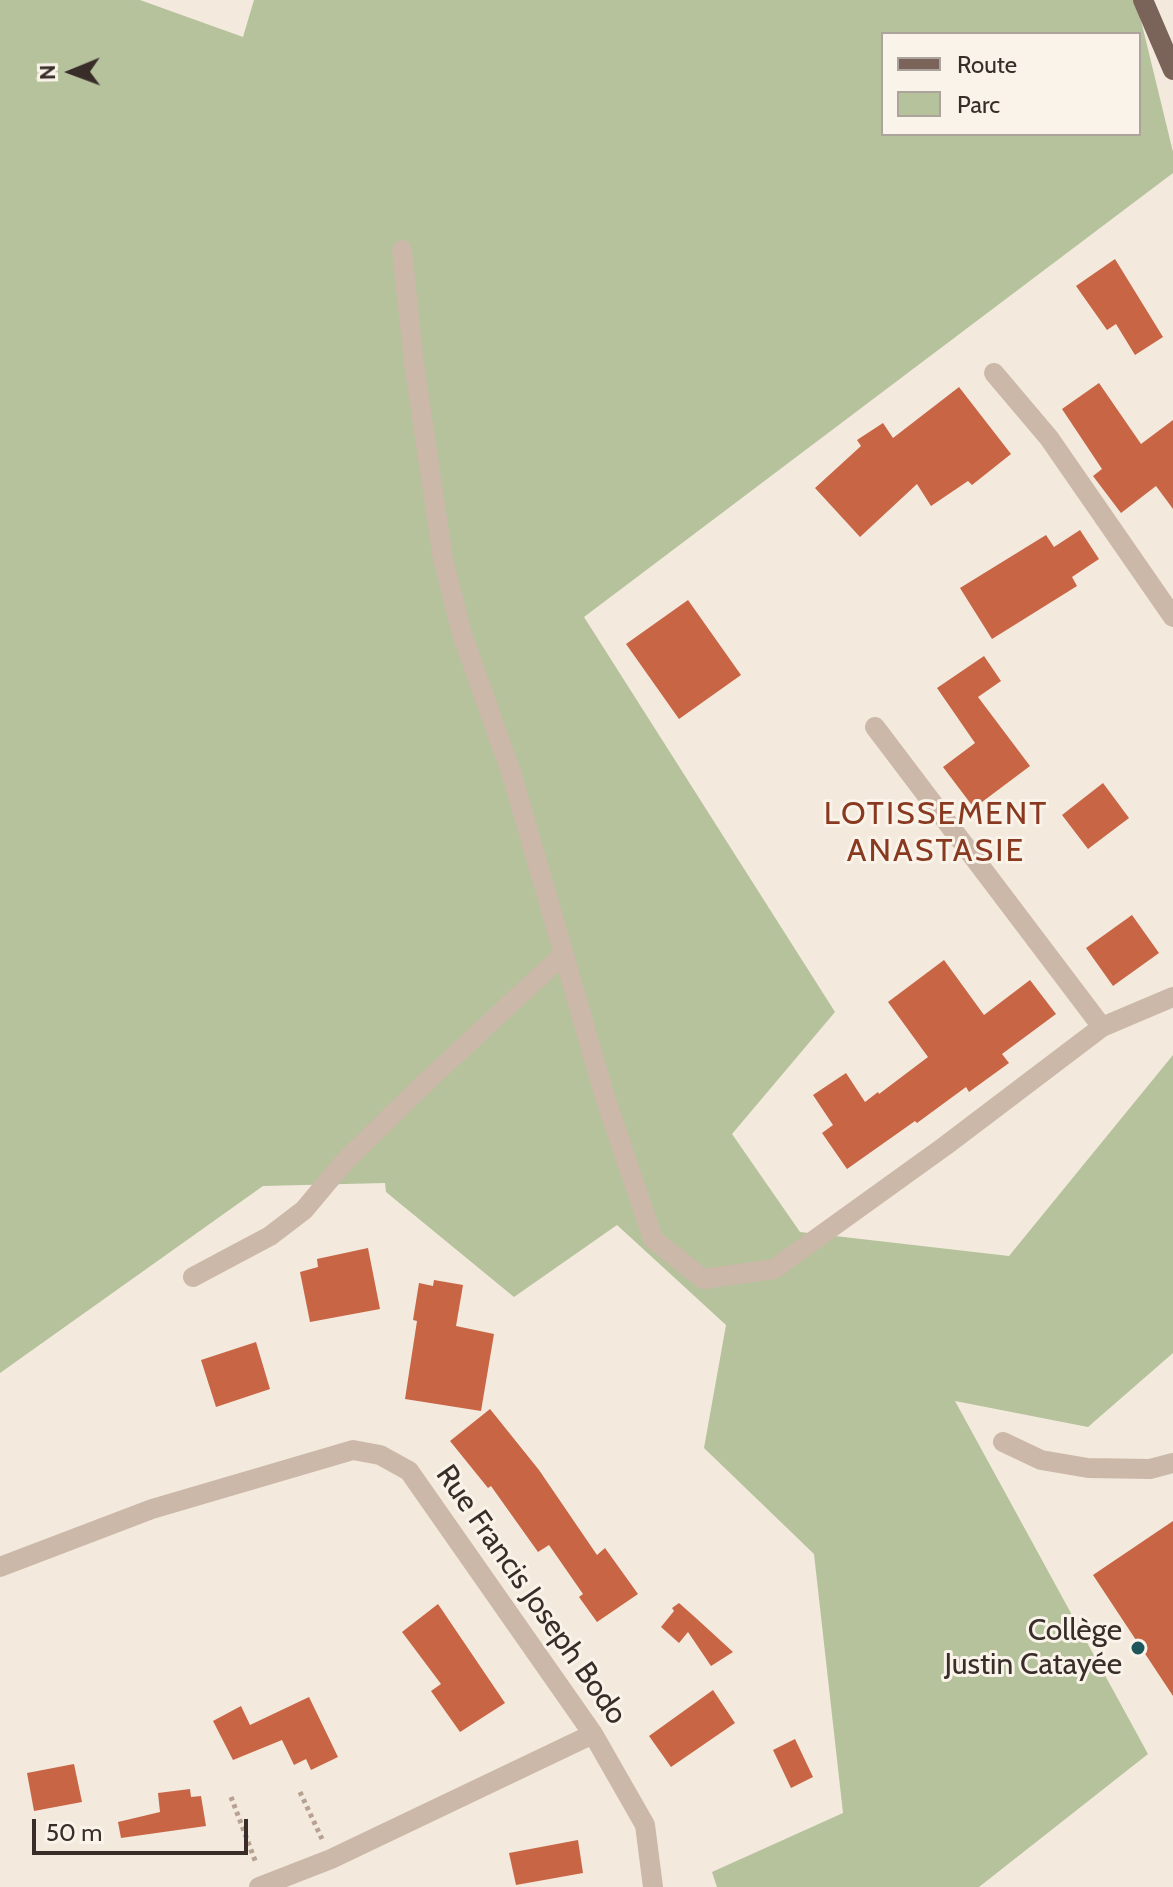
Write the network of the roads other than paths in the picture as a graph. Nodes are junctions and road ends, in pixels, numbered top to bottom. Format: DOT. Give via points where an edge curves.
graph roads {
  1 [pos="1143,0"];
  2 [pos="1173,70"];
  3 [pos="402,250"];
  4 [pos="994,373"];
  5 [pos="1173,617"];
  6 [pos="875,727"];
  7 [pos="563,955"];
  8 [pos="1173,997"];
  9 [pos="1102,1027"];
  10 [pos="193,1277"];
  11 [pos="1003,1442"];
  12 [pos="1173,1463"];
  13 [pos="0,1567"];
  14 [pos="593,1734"];
  15 [pos="262,1886"];
  16 [pos="653,1887"];
  1 -- 2 [label="main road"];
  3 -- 7 [label="street" via="443,559"];
  4 -- 5 [label="street" via="1049,438"];
  6 -- 9 [label="street"];
  7 -- 9 [label="street" via="653,1239 703,1279 774,1269"];
  7 -- 10 [label="street" via="345,1161 304,1210 270,1236"];
  8 -- 9 [label="street"];
  11 -- 12 [label="street" via="1041,1460 1088,1468 1150,1469"];
  13 -- 14 [label="street, Rue Francis Joseph Bodo" via="152,1509 353,1450 380,1455 409,1471"];
  14 -- 15 [label="street" via="331,1859"];
  14 -- 16 [label="street, Rue Francis Joseph Bodo" via="645,1825"];
}
